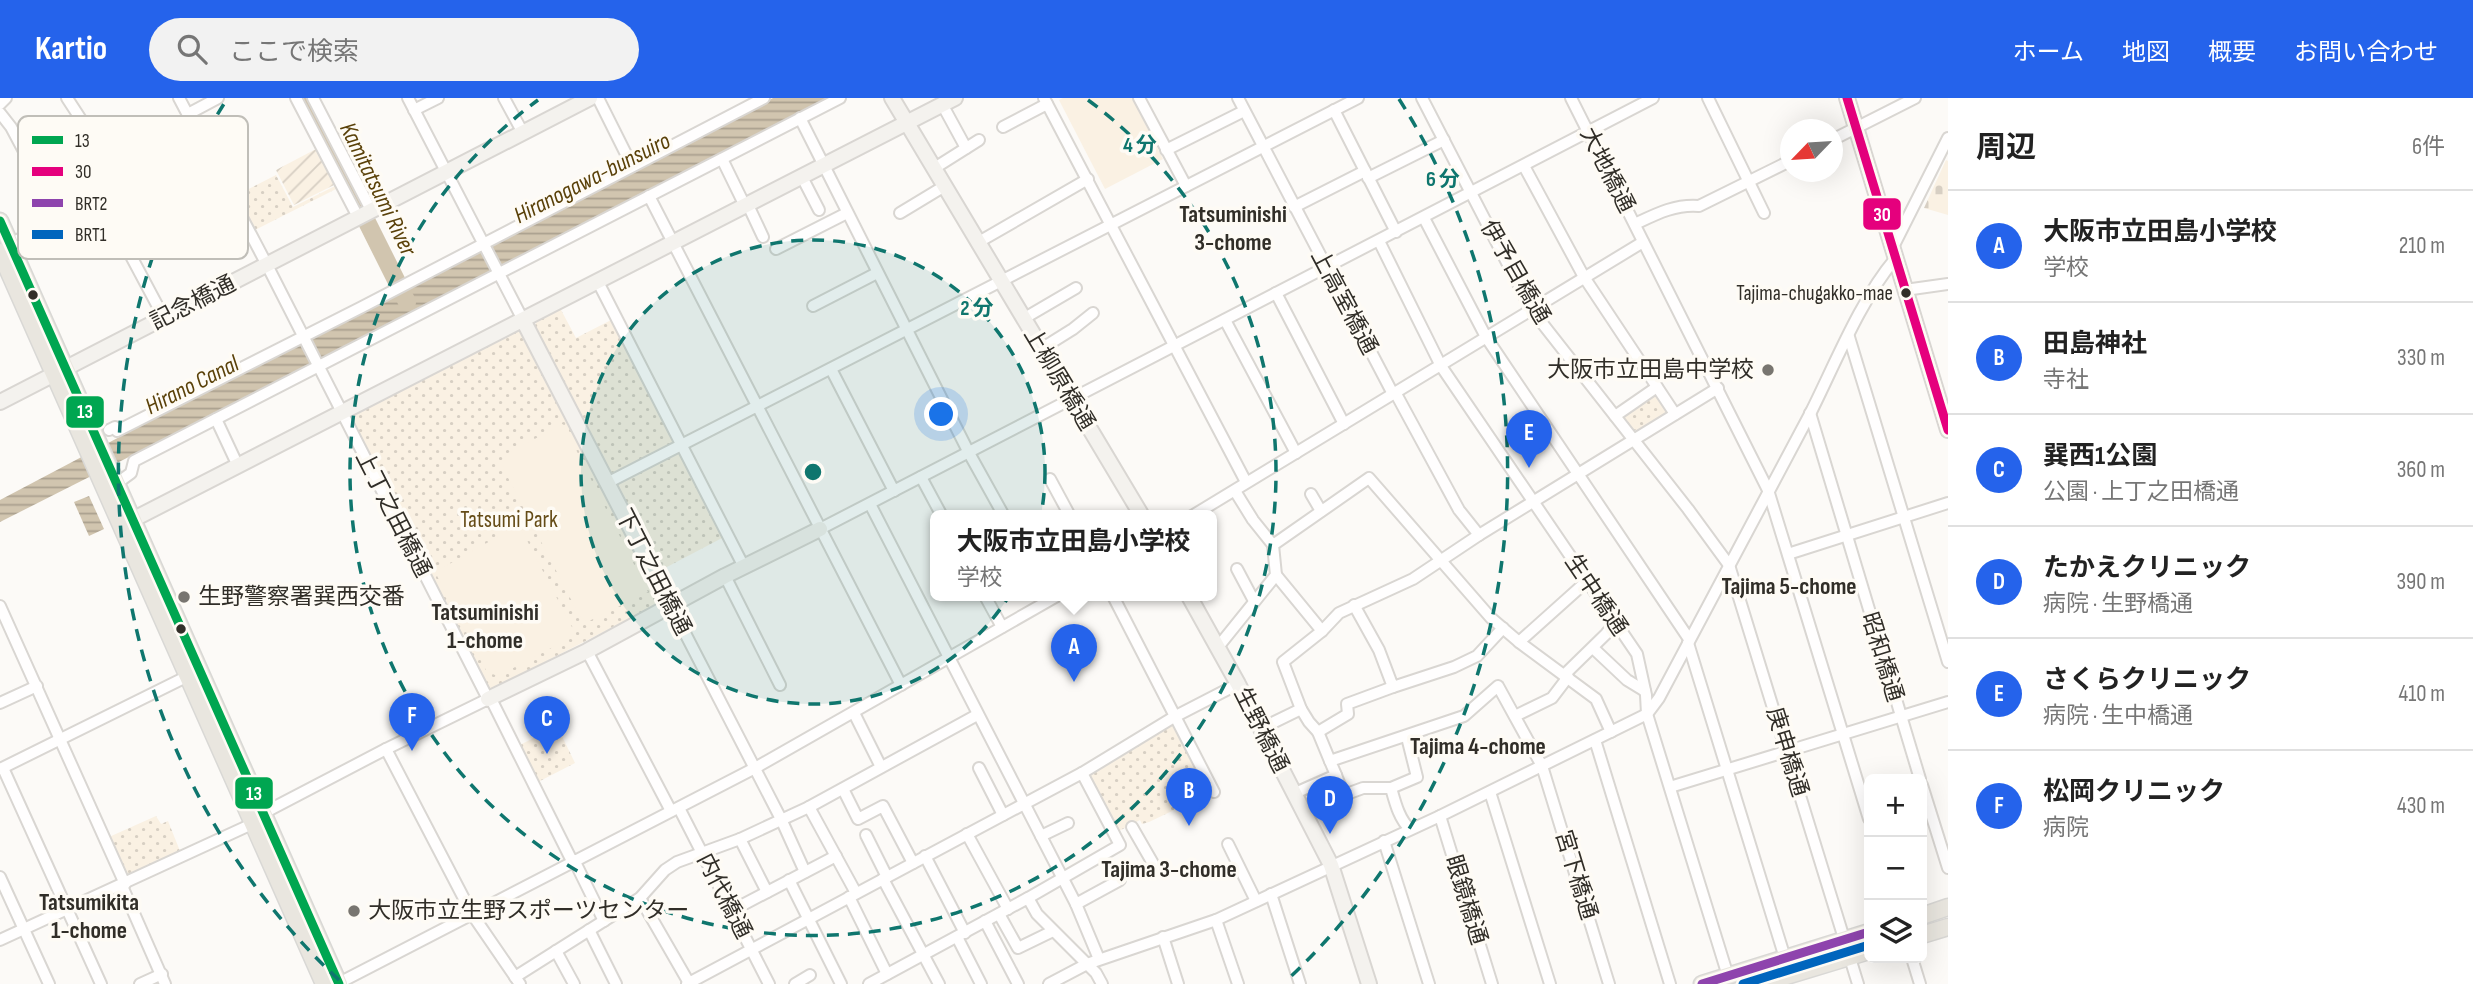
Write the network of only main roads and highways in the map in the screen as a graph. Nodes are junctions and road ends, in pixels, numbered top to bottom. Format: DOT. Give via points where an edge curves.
graph roads {
  1 [pos="0,221"];
  2 [pos="5,248"];
  3 [pos="108,476"];
  4 [pos="257,819"];
  5 [pos="1948,907"];
  6 [pos="1927,913"];
  7 [pos="1948,927"];
  8 [pos="1927,933"];
  9 [pos="1864,934"];
  10 [pos="1864,953"];
  11 [pos="1730,980"];
  12 [pos="1791,980"];
  13 [pos="335,984"];
  14 [pos="1702,984"];
  15 [pos="1760,984"];
  1 -- 2 [label="main road"];
  2 -- 3 [label="main road"];
  3 -- 4 [label="main road" via="188,676"];
  3 -- 4 [label="main road" via="132,520"];
  4 -- 13 [label="main road"];
  5 -- 6 [label="main road"];
  7 -- 8 [label="main road"];
  9 -- 11 [label="main road"];
  10 -- 12 [label="main road"];
  11 -- 14 [label="main road"];
  12 -- 15 [label="main road"];
}
